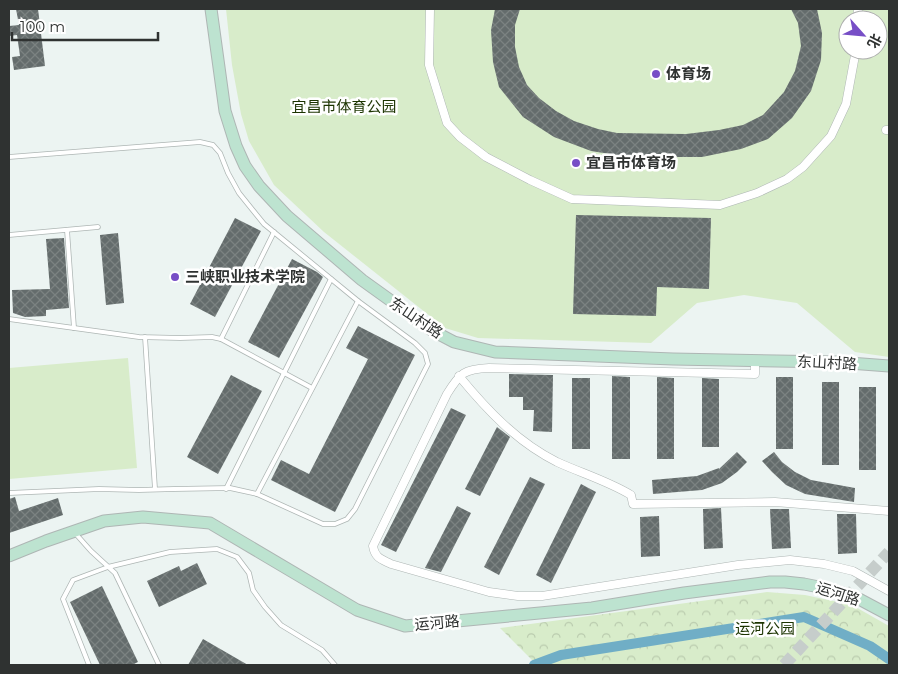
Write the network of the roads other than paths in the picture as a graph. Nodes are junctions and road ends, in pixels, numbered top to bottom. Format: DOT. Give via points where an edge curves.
graph roads {
  1 [pos="211,9"];
  2 [pos="430,9"];
  3 [pos="854,60"];
  4 [pos="9,157"];
  5 [pos="98,227"];
  6 [pos="67,230"];
  7 [pos="274,232"];
  8 [pos="9,235"];
  9 [pos="331,279"];
  10 [pos="358,301"];
  11 [pos="9,319"];
  12 [pos="74,328"];
  13 [pos="145,337"];
  14 [pos="221,339"];
  15 [pos="755,360"];
  16 [pos="889,366"];
  17 [pos="284,373"];
  18 [pos="459,376"];
  19 [pos="312,388"];
  20 [pos="226,489"];
  21 [pos="155,490"];
  22 [pos="9,494"];
  23 [pos="257,494"];
  24 [pos="889,511"];
  25 [pos="74,531"];
  26 [pos="9,556"];
  27 [pos="108,567"];
  28 [pos="889,591"];
  29 [pos="889,615"];
  30 [pos="88,665"];
  31 [pos="159,665"];
  32 [pos="335,665"];
  1 -- 15 [label="street, 东山村路" via="225,112 245,166 287,216 362,280 433,331 454,342 495,352"];
  2 -- 3 [label="street" via="429,65 447,123 486,157 572,199 720,205 787,179 803,167 831,136 846,104"];
  4 -- 7 [label="lane" via="200,142 213,145 240,193"];
  5 -- 6 [label="lane"];
  6 -- 8 [label="lane"];
  6 -- 12 [label="lane"];
  7 -- 9 [label="lane"];
  7 -- 14 [label="lane"];
  9 -- 10 [label="lane"];
  9 -- 17 [label="lane"];
  10 -- 19 [label="lane"];
  10 -- 23 [label="lane" via="415,343 425,353 428,364 355,509 347,519 323,524"];
  11 -- 12 [label="lane"];
  12 -- 13 [label="lane"];
  13 -- 14 [label="lane"];
  13 -- 21 [label="lane"];
  14 -- 17 [label="lane"];
  15 -- 16 [label="street, 东山村路"];
  15 -- 18 [label="street" via="754,374 478,368"];
  17 -- 19 [label="lane"];
  17 -- 20 [label="lane"];
  18 -- 24 [label="street" via="478,400 534,449 619,488 630,495 633,504 775,502"];
  18 -- 28 [label="street" via="446,394 373,546 380,559 448,581 518,596 542,596 790,560 853,571"];
  19 -- 23 [label="lane"];
  20 -- 21 [label="lane"];
  20 -- 23 [label="lane"];
  21 -- 22 [label="lane" via="99,489"];
  25 -- 26 [label="street, 运河路"];
  25 -- 27 [label="lane"];
  25 -- 29 [label="street, 运河路" via="104,521 143,517 210,523 357,610 405,626 592,608 770,582 811,585 843,593"];
  27 -- 30 [label="lane" via="73,580 64,599"];
  27 -- 31 [label="lane" via="115,573"];
  27 -- 32 [label="lane" via="170,552 216,548 237,556 249,573 253,590 281,625 322,650"];
}
